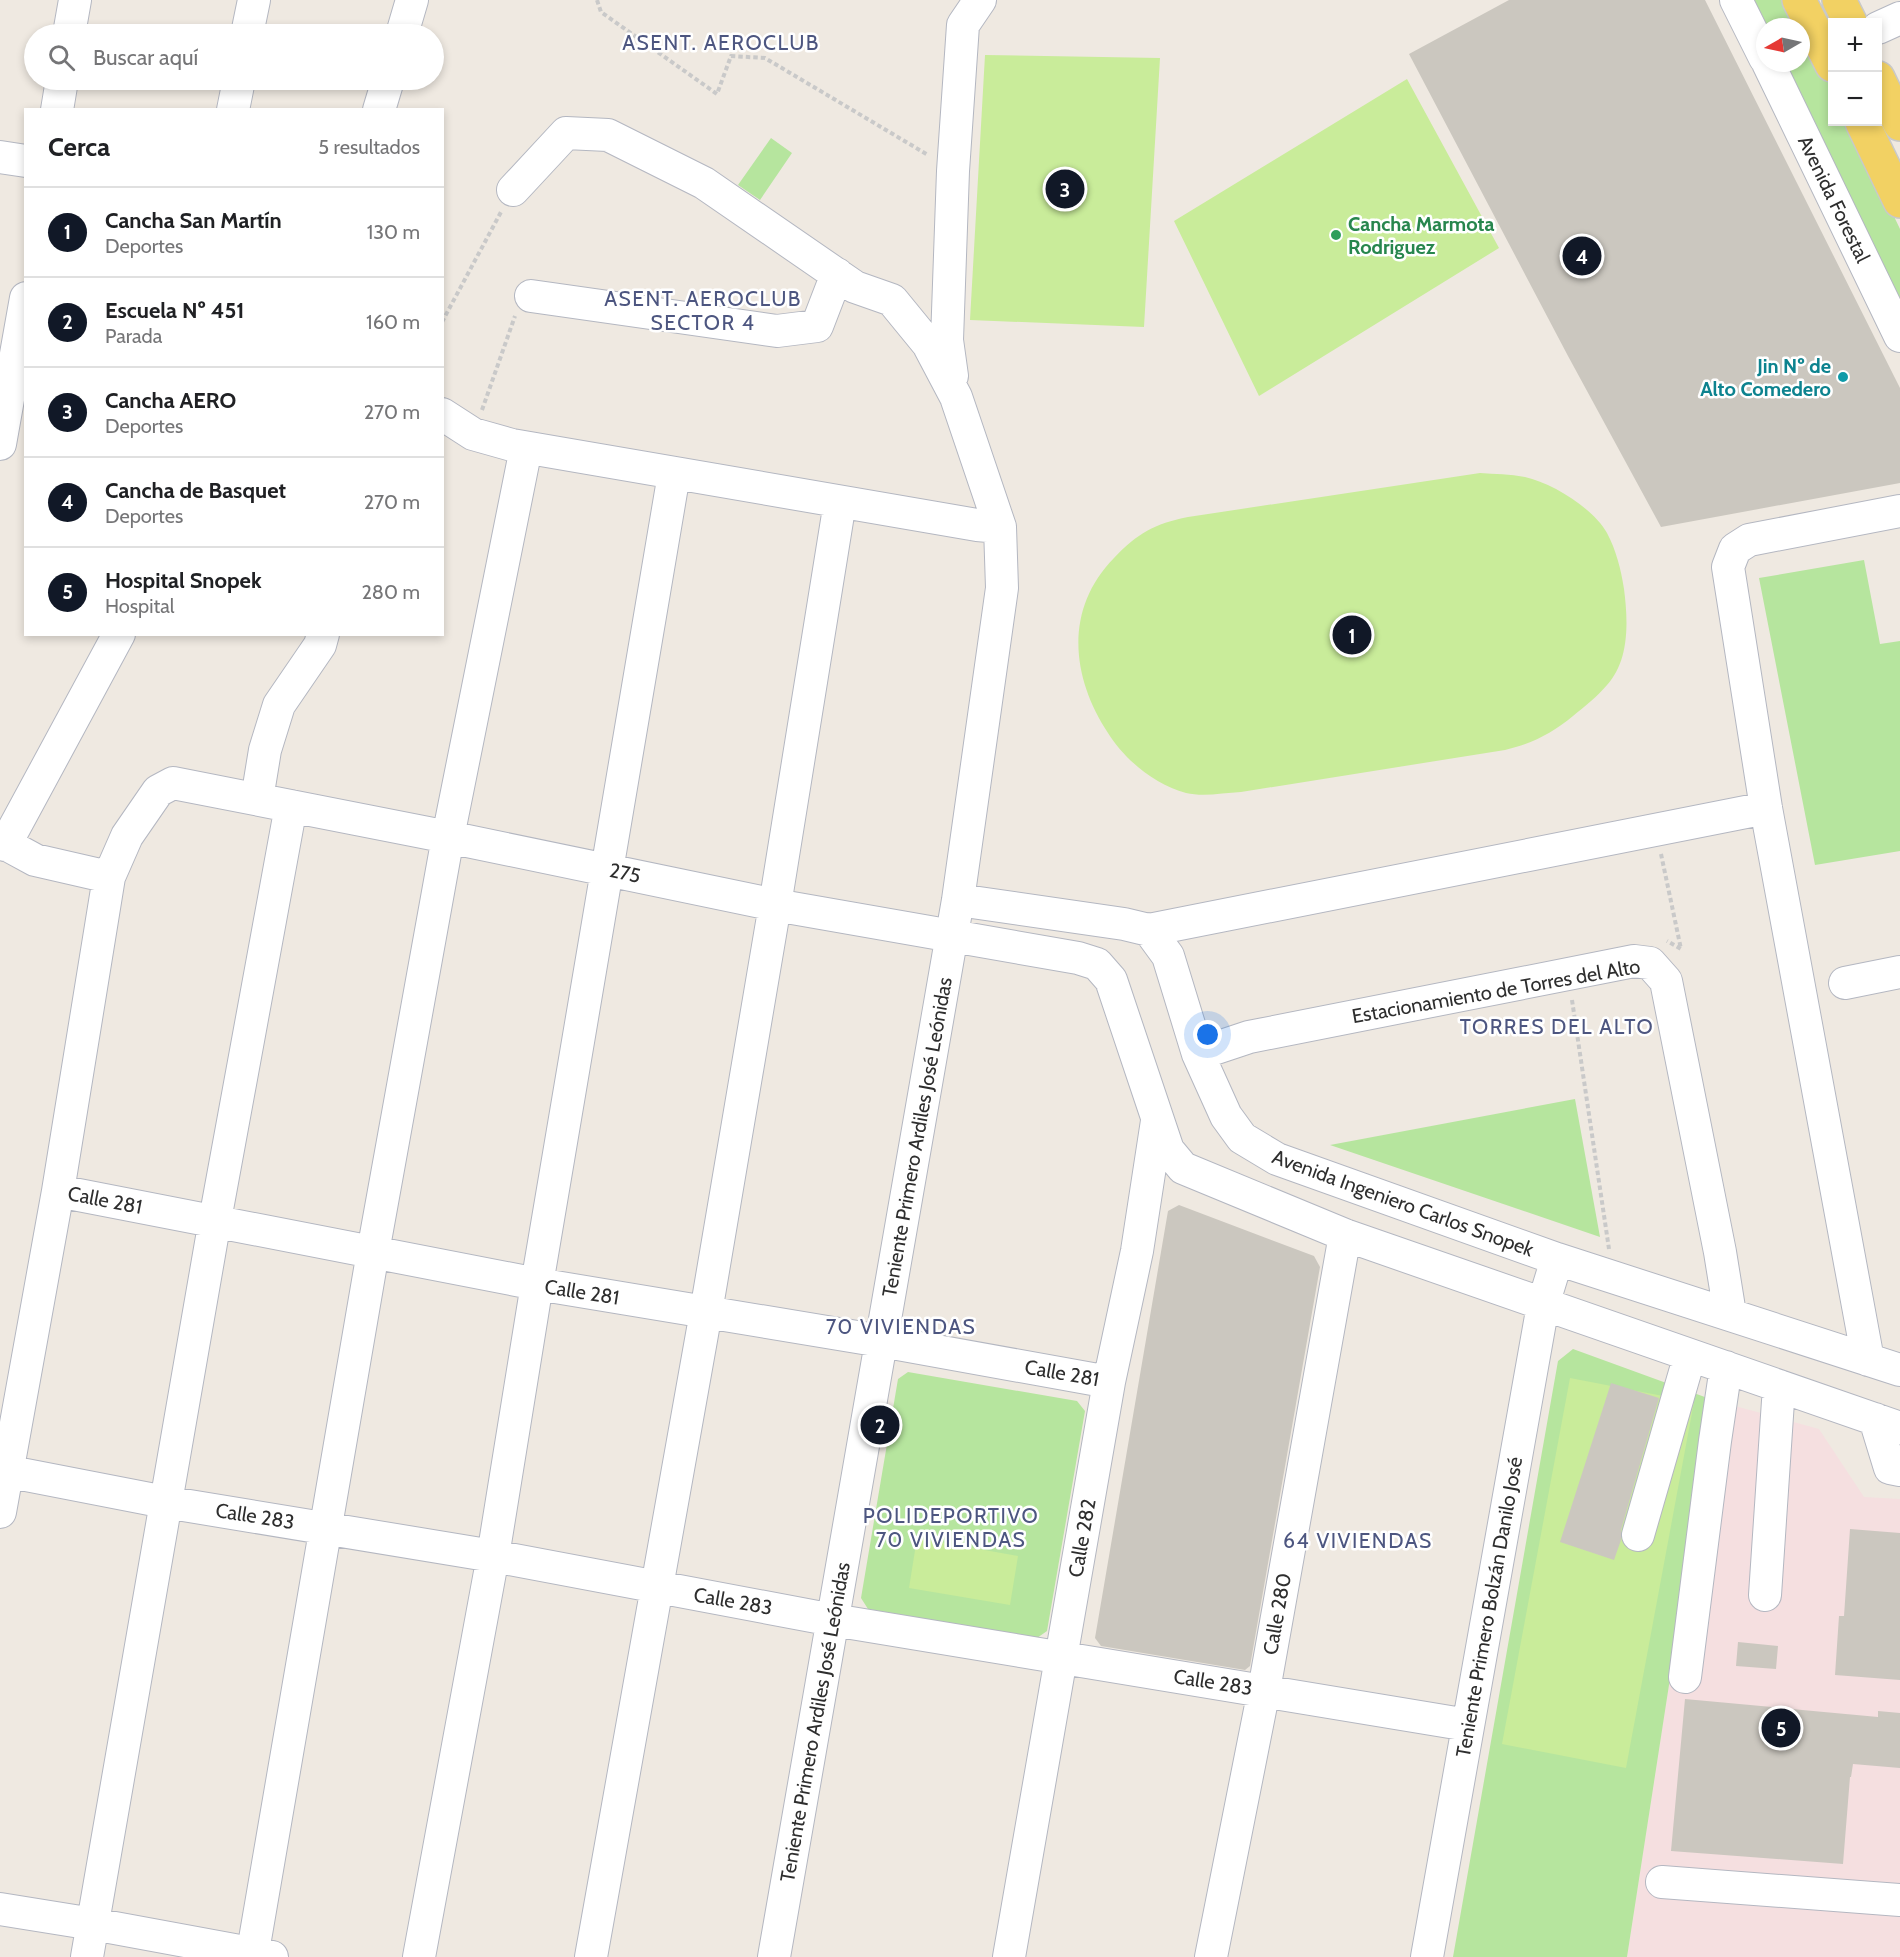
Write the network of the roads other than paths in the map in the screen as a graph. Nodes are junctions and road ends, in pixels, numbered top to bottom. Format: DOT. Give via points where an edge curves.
graph roads {
  1 [pos="75,0"];
  2 [pos="254,0"];
  3 [pos="412,0"];
  4 [pos="980,0"];
  5 [pos="1736,0"];
  6 [pos="1799,0"];
  7 [pos="1839,0"];
  8 [pos="1848,18"];
  9 [pos="1900,18"];
  10 [pos="71,24"];
  11 [pos="249,24"];
  12 [pos="405,24"];
  13 [pos="1882,26"];
  14 [pos="1756,40"];
  15 [pos="1828,55"];
  16 [pos="1772,72"];
  17 [pos="1882,86"];
  18 [pos="60,90"];
  19 [pos="237,90"];
  20 [pos="385,90"];
  21 [pos="57,108"];
  22 [pos="233,108"];
  23 [pos="380,108"];
  24 [pos="1900,124"];
  25 [pos="1864,126"];
  26 [pos="0,157"];
  27 [pos="24,161"];
  28 [pos="513,190"];
  29 [pos="1900,201"];
  30 [pos="837,274"];
  31 [pos="531,296"];
  32 [pos="24,309"];
  33 [pos="1900,336"];
  34 [pos="956,397"];
  35 [pos="444,415"];
  36 [pos="0,444"];
  37 [pos="526,448"];
  38 [pos="674,474"];
  39 [pos="840,502"];
  40 [pos="1900,511"];
  41 [pos="1000,527"];
  42 [pos="118,636"];
  43 [pos="323,636"];
  44 [pos="257,799"];
  45 [pos="291,806"];
  46 [pos="1766,808"];
  47 [pos="448,837"];
  48 [pos="2,843"];
  49 [pos="607,869"];
  50 [pos="109,877"];
  51 [pos="958,900"];
  52 [pos="776,905"];
  53 [pos="1149,930"];
  54 [pos="952,936"];
  55 [pos="1900,972"];
  56 [pos="1845,983"];
  57 [pos="1198,1054"];
  58 [pos="1157,1120"];
  59 [pos="58,1191"];
  60 [pos="215,1221"];
  61 [pos="1345,1235"];
  62 [pos="373,1252"];
  63 [pos="1557,1259"];
  64 [pos="537,1284"];
  65 [pos="1543,1305"];
  66 [pos="706,1312"];
  67 [pos="1730,1314"];
  68 [pos="881,1341"];
  69 [pos="1690,1355"];
  70 [pos="1868,1360"];
  71 [pos="1726,1367"];
  72 [pos="1900,1370"];
  73 [pos="1109,1382"];
  74 [pos="1779,1386"];
  75 [pos="1887,1424"];
  76 [pos="1900,1470"];
  77 [pos="4,1471"];
  78 [pos="165,1502"];
  79 [pos="0,1512"];
  80 [pos="326,1527"];
  81 [pos="1638,1535"];
  82 [pos="493,1556"];
  83 [pos="657,1587"];
  84 [pos="1766,1595"];
  85 [pos="833,1620"];
  86 [pos="1061,1658"];
  87 [pos="1684,1677"];
  88 [pos="1263,1690"];
  89 [pos="1468,1725"];
  90 [pos="1662,1882"];
  91 [pos="1900,1900"];
  92 [pos="0,1909"];
  93 [pos="93,1924"];
  94 [pos="259,1956"];
  95 [pos="87,1957"];
  96 [pos="419,1957"];
  97 [pos="591,1957"];
  98 [pos="774,1957"];
  99 [pos="1009,1957"];
  100 [pos="1211,1957"];
  101 [pos="1426,1957"];
  1 -- 10 [label="street"];
  2 -- 11 [label="street"];
  3 -- 12 [label="street"];
  4 -- 34 [label="street" via="963,26 953,171 947,340"];
  5 -- 14 [label="street"];
  6 -- 15 [label="main road"];
  7 -- 8 [label="main road"];
  9 -- 13 [label="street"];
  16 -- 33 [label="street, Avenida Forestal"];
  17 -- 24 [label="main road"];
  18 -- 21 [label="street"];
  19 -- 22 [label="street"];
  20 -- 23 [label="street"];
  25 -- 29 [label="main road"];
  26 -- 27 [label="street"];
  28 -- 30 [label="street" via="566,133 608,135 704,183"];
  30 -- 31 [label="street" via="817,326 777,331"];
  30 -- 34 [label="street" via="855,287 891,300 928,344"];
  32 -- 36 [label="street"];
  34 -- 41 [label="street, Teniente Primero Ardiles José Leónidas"];
  35 -- 37 [label="street" via="473,434"];
  37 -- 38 [label="street"];
  37 -- 47 [label="street"];
  38 -- 39 [label="street"];
  38 -- 49 [label="street"];
  39 -- 41 [label="street"];
  39 -- 52 [label="street"];
  40 -- 46 [label="street" via="1749,540 1735,549 1728,567"];
  41 -- 51 [label="street, Teniente Primero Ardiles José Leónidas" via="1002,588"];
  42 -- 48 [label="street"];
  43 -- 44 [label="street" via="279,705 265,750"];
  44 -- 45 [label="street, 275"];
  44 -- 50 [label="street, 275" via="173,783 158,791 126,836"];
  45 -- 47 [label="street, 275"];
  45 -- 60 [label="street"];
  46 -- 53 [label="street"];
  46 -- 70 [label="street"];
  47 -- 49 [label="street, 275"];
  47 -- 62 [label="street"];
  48 -- 50 [label="street" via="35,860"];
  49 -- 52 [label="street, 275"];
  49 -- 64 [label="street"];
  50 -- 59 [label="street"];
  51 -- 53 [label="street"];
  51 -- 54 [label="street, Teniente Primero Ardiles José Leónidas"];
  52 -- 54 [label="street, 275"];
  52 -- 66 [label="street"];
  53 -- 57 [label="street, Avenida Ingeniero Carlos Snopek" via="1168,956"];
  54 -- 58 [label="street, 275" via="1097,964 1111,980"];
  54 -- 68 [label="street, Teniente Primero Ardiles José Leónidas"];
  55 -- 56 [label="street"];
  57 -- 63 [label="street, Avenida Ingeniero Carlos Snopek" via="1231,1124 1242,1138 1277,1160"];
  57 -- 67 [label="street, Estacionamiento de Torres del Alto" via="1249,1037 1634,961 1650,963 1666,981"];
  58 -- 61 [label="street" via="1168,1150 1183,1168"];
  58 -- 73 [label="street, Calle 282" via="1137,1251"];
  59 -- 60 [label="street, Calle 281"];
  59 -- 77 [label="street"];
  60 -- 62 [label="street, Calle 281"];
  60 -- 78 [label="street"];
  61 -- 65 [label="street"];
  61 -- 88 [label="street, Calle 280"];
  62 -- 64 [label="street, Calle 281"];
  62 -- 80 [label="street"];
  63 -- 65 [label="street, Teniente Primero Bolzán Danilo José"];
  63 -- 67 [label="street, Avenida Ingeniero Carlos Snopek"];
  64 -- 66 [label="street, Calle 281"];
  64 -- 82 [label="street"];
  65 -- 69 [label="street"];
  65 -- 89 [label="street, Teniente Primero Bolzán Danilo José"];
  66 -- 68 [label="street, Calle 281"];
  66 -- 83 [label="street"];
  67 -- 70 [label="street, Avenida Ingeniero Carlos Snopek"];
  68 -- 73 [label="street, Calle 281"];
  68 -- 85 [label="street, Teniente Primero Ardiles José Leónidas"];
  69 -- 71 [label="street"];
  69 -- 81 [label="street"];
  70 -- 72 [label="street, Avenida Ingeniero Carlos Snopek"];
  71 -- 74 [label="street"];
  71 -- 87 [label="street"];
  73 -- 86 [label="street, Calle 282"];
  74 -- 75 [label="street"];
  74 -- 84 [label="street"];
  75 -- 76 [label="street" via="1890,1468"];
  77 -- 78 [label="street, Calle 283"];
  77 -- 79 [label="street"];
  78 -- 80 [label="street, Calle 283"];
  78 -- 93 [label="street"];
  80 -- 82 [label="street, Calle 283"];
  80 -- 94 [label="street"];
  82 -- 83 [label="street, Calle 283"];
  82 -- 96 [label="street"];
  83 -- 85 [label="street, Calle 283"];
  83 -- 97 [label="street"];
  85 -- 86 [label="street, Calle 283"];
  85 -- 98 [label="street, Teniente Primero Ardiles José Leónidas"];
  86 -- 88 [label="street, Calle 283"];
  86 -- 99 [label="street, Calle 282"];
  88 -- 89 [label="street, Calle 283"];
  88 -- 100 [label="street, Calle 280"];
  89 -- 101 [label="street, Teniente Primero Bolzán Danilo José"];
  90 -- 91 [label="street"];
  92 -- 93 [label="street"];
  93 -- 94 [label="street"];
  93 -- 95 [label="street"];
}
